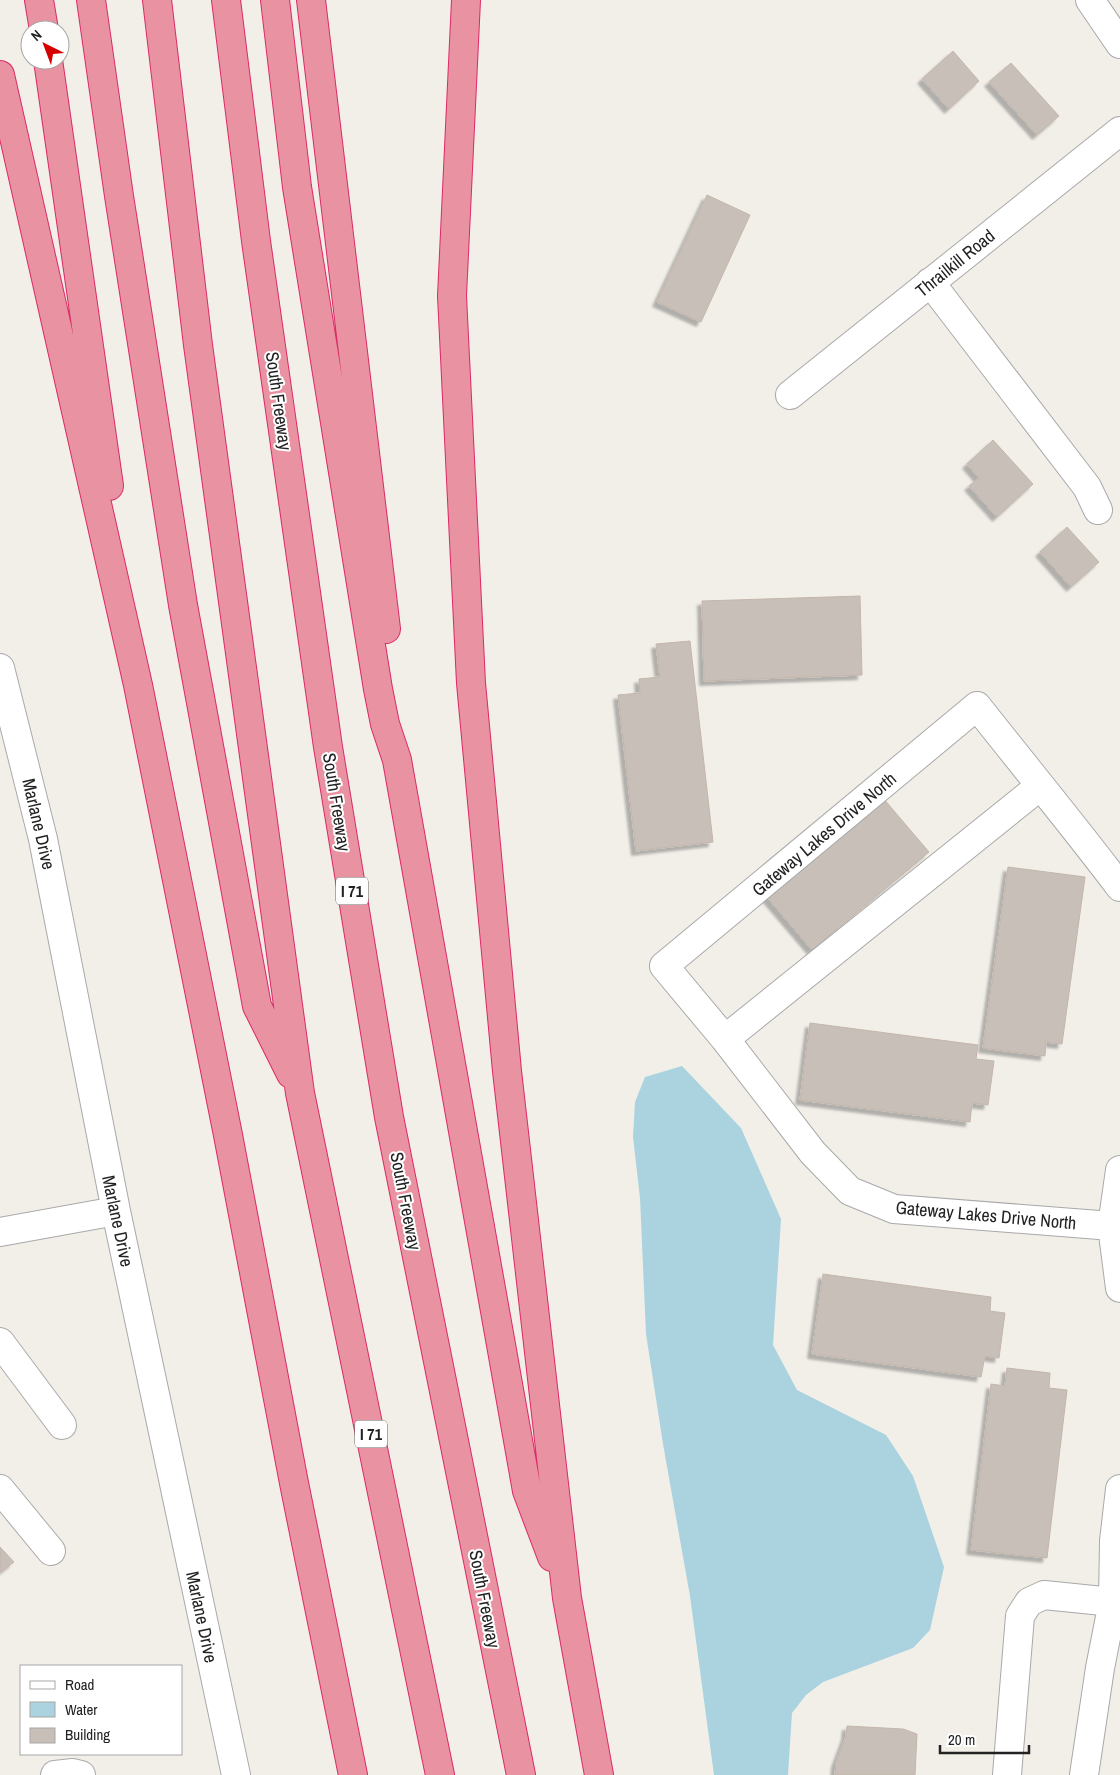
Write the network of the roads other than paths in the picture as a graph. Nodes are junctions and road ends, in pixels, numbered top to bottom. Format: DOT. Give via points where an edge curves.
graph roads {
  1 [pos="39,0"];
  2 [pos="91,0"];
  3 [pos="157,0"];
  4 [pos="226,0"];
  5 [pos="275,0"];
  6 [pos="311,0"];
  7 [pos="466,0"];
  8 [pos="1090,0"];
  9 [pos="42,20"];
  10 [pos="1120,44"];
  11 [pos="49,70"];
  12 [pos="0,75"];
  13 [pos="1120,131"];
  14 [pos="930,282"];
  15 [pos="790,395"];
  16 [pos="1098,510"];
  17 [pos="0,668"];
  18 [pos="138,685"];
  19 [pos="397,760"];
  20 [pos="1040,786"];
  21 [pos="1120,887"];
  22 [pos="725,1039"];
  23 [pos="300,1093"];
  24 [pos="1120,1170"];
  25 [pos="116,1211"];
  26 [pos="1112,1226"];
  27 [pos="0,1232"];
  28 [pos="1120,1288"];
  29 [pos="0,1342"];
  30 [pos="62,1426"];
  31 [pos="0,1489"];
  32 [pos="1120,1489"];
  33 [pos="51,1551"];
  34 [pos="567,1598"];
  35 [pos="1113,1602"];
  36 [pos="55,1775"];
  37 [pos="81,1775"];
  38 [pos="236,1775"];
  39 [pos="352,1775"];
  40 [pos="440,1775"];
  41 [pos="521,1775"];
  42 [pos="599,1775"];
  43 [pos="1007,1775"];
  44 [pos="1084,1775"];
  1 -- 9 [label="highway"];
  2 -- 23 [label="highway" via="183,605 257,1006"];
  3 -- 23 [label="highway, I 71" via="198,345"];
  4 -- 41 [label="highway, South Freeway / I 71" via="256,241 328,746 389,1117"];
  5 -- 19 [label="highway" via="299,197 378,689"];
  6 -- 19 [label="highway" via="397,722"];
  7 -- 34 [label="highway" via="452,296 471,684 507,1071"];
  8 -- 10 [label="street"];
  11 -- 18 [label="highway"];
  12 -- 18 [label="highway"];
  13 -- 14 [label="street, Thrailkill Road"];
  14 -- 15 [label="street, Thrailkill Road"];
  14 -- 16 [label="street" via="1087,487"];
  17 -- 25 [label="street, Marlane Drive" via="43,839"];
  18 -- 39 [label="highway"];
  19 -- 34 [label="highway" via="527,1491"];
  20 -- 21 [label="street, Gateway Lakes Drive North"];
  20 -- 22 [label="street"];
  20 -- 22 [label="street, Gateway Lakes Drive North" via="977,706 664,966"];
  22 -- 26 [label="street, Gateway Lakes Drive North" via="813,1153 850,1191 894,1208"];
  23 -- 40 [label="highway, I 71"];
  24 -- 26 [label="street"];
  25 -- 27 [label="street"];
  25 -- 38 [label="street, Marlane Drive"];
  26 -- 28 [label="street"];
  29 -- 30 [label="street"];
  31 -- 33 [label="street"];
  32 -- 35 [label="street" via="1114,1541"];
  34 -- 42 [label="highway"];
  35 -- 43 [label="street" via="1044,1595 1029,1602 1020,1616"];
  35 -- 44 [label="street"];
  36 -- 37 [label="street"];
}
